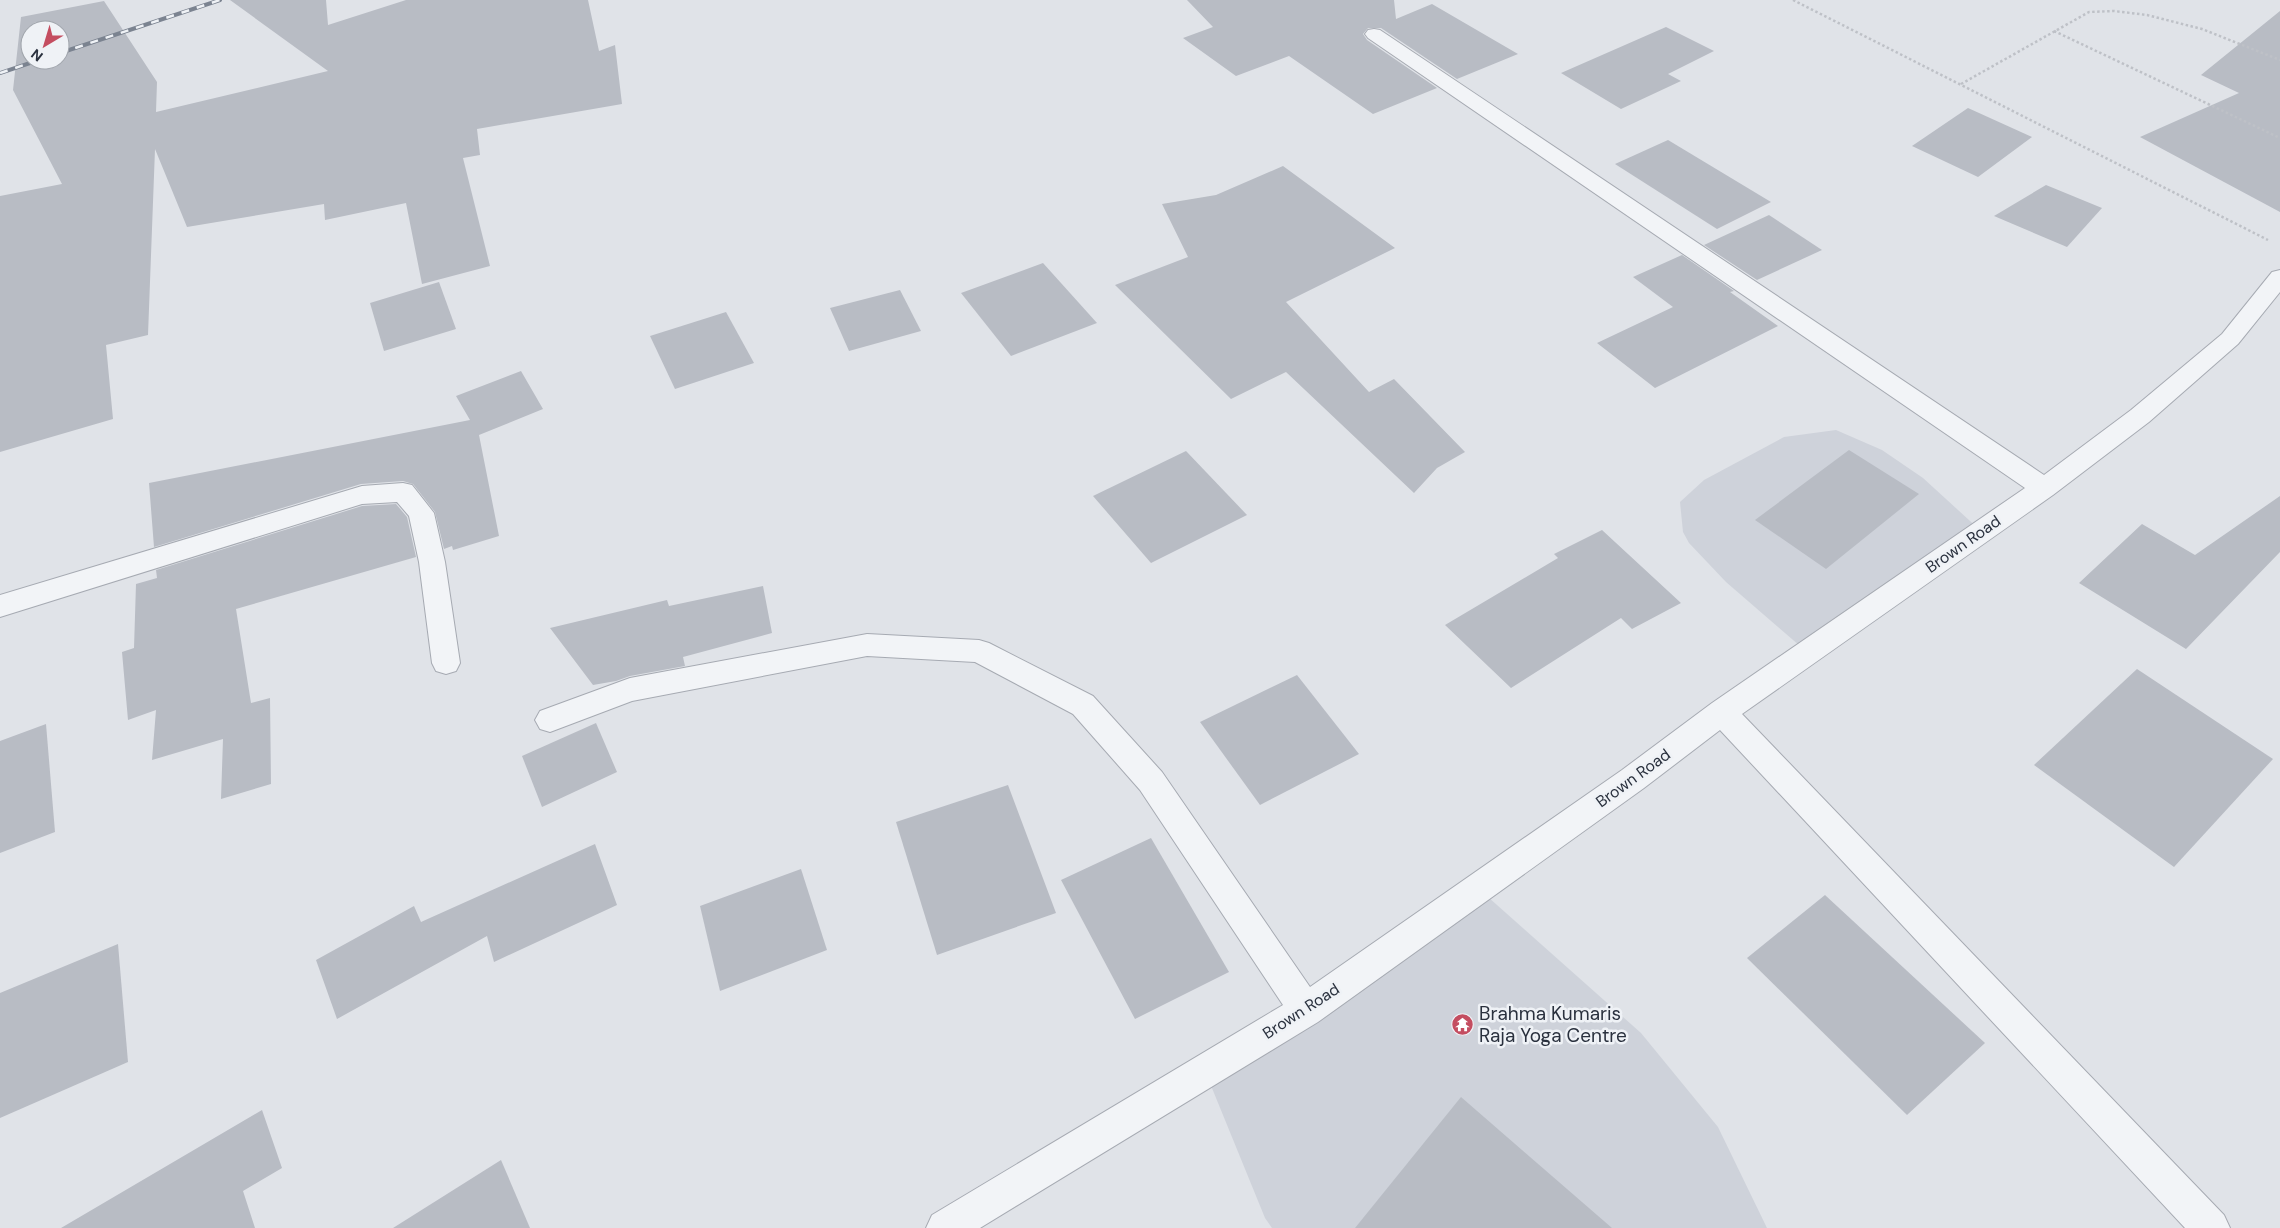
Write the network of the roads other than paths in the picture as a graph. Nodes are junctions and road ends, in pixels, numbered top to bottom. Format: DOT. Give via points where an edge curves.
graph roads {
  1 [pos="1374,34"];
  2 [pos="2280,276"];
  3 [pos="2044,488"];
  4 [pos="0,606"];
  5 [pos="446,663"];
  6 [pos="1722,712"];
  7 [pos="550,720"];
  8 [pos="1306,1010"];
  9 [pos="945,1228"];
  10 [pos="2211,1228"];
  1 -- 3 [label="street"];
  2 -- 3 [label="street, Brown Road" via="2230,339 2140,416"];
  3 -- 6 [label="street, Brown Road"];
  4 -- 5 [label="street" via="362,495 403,492 421,513 432,562"];
  6 -- 8 [label="street, Brown Road" via="1633,779"];
  6 -- 10 [label="street"];
  7 -- 8 [label="street" via="630,690 867,645 979,651 1083,705 1151,781"];
  8 -- 9 [label="street, Brown Road"];
}
